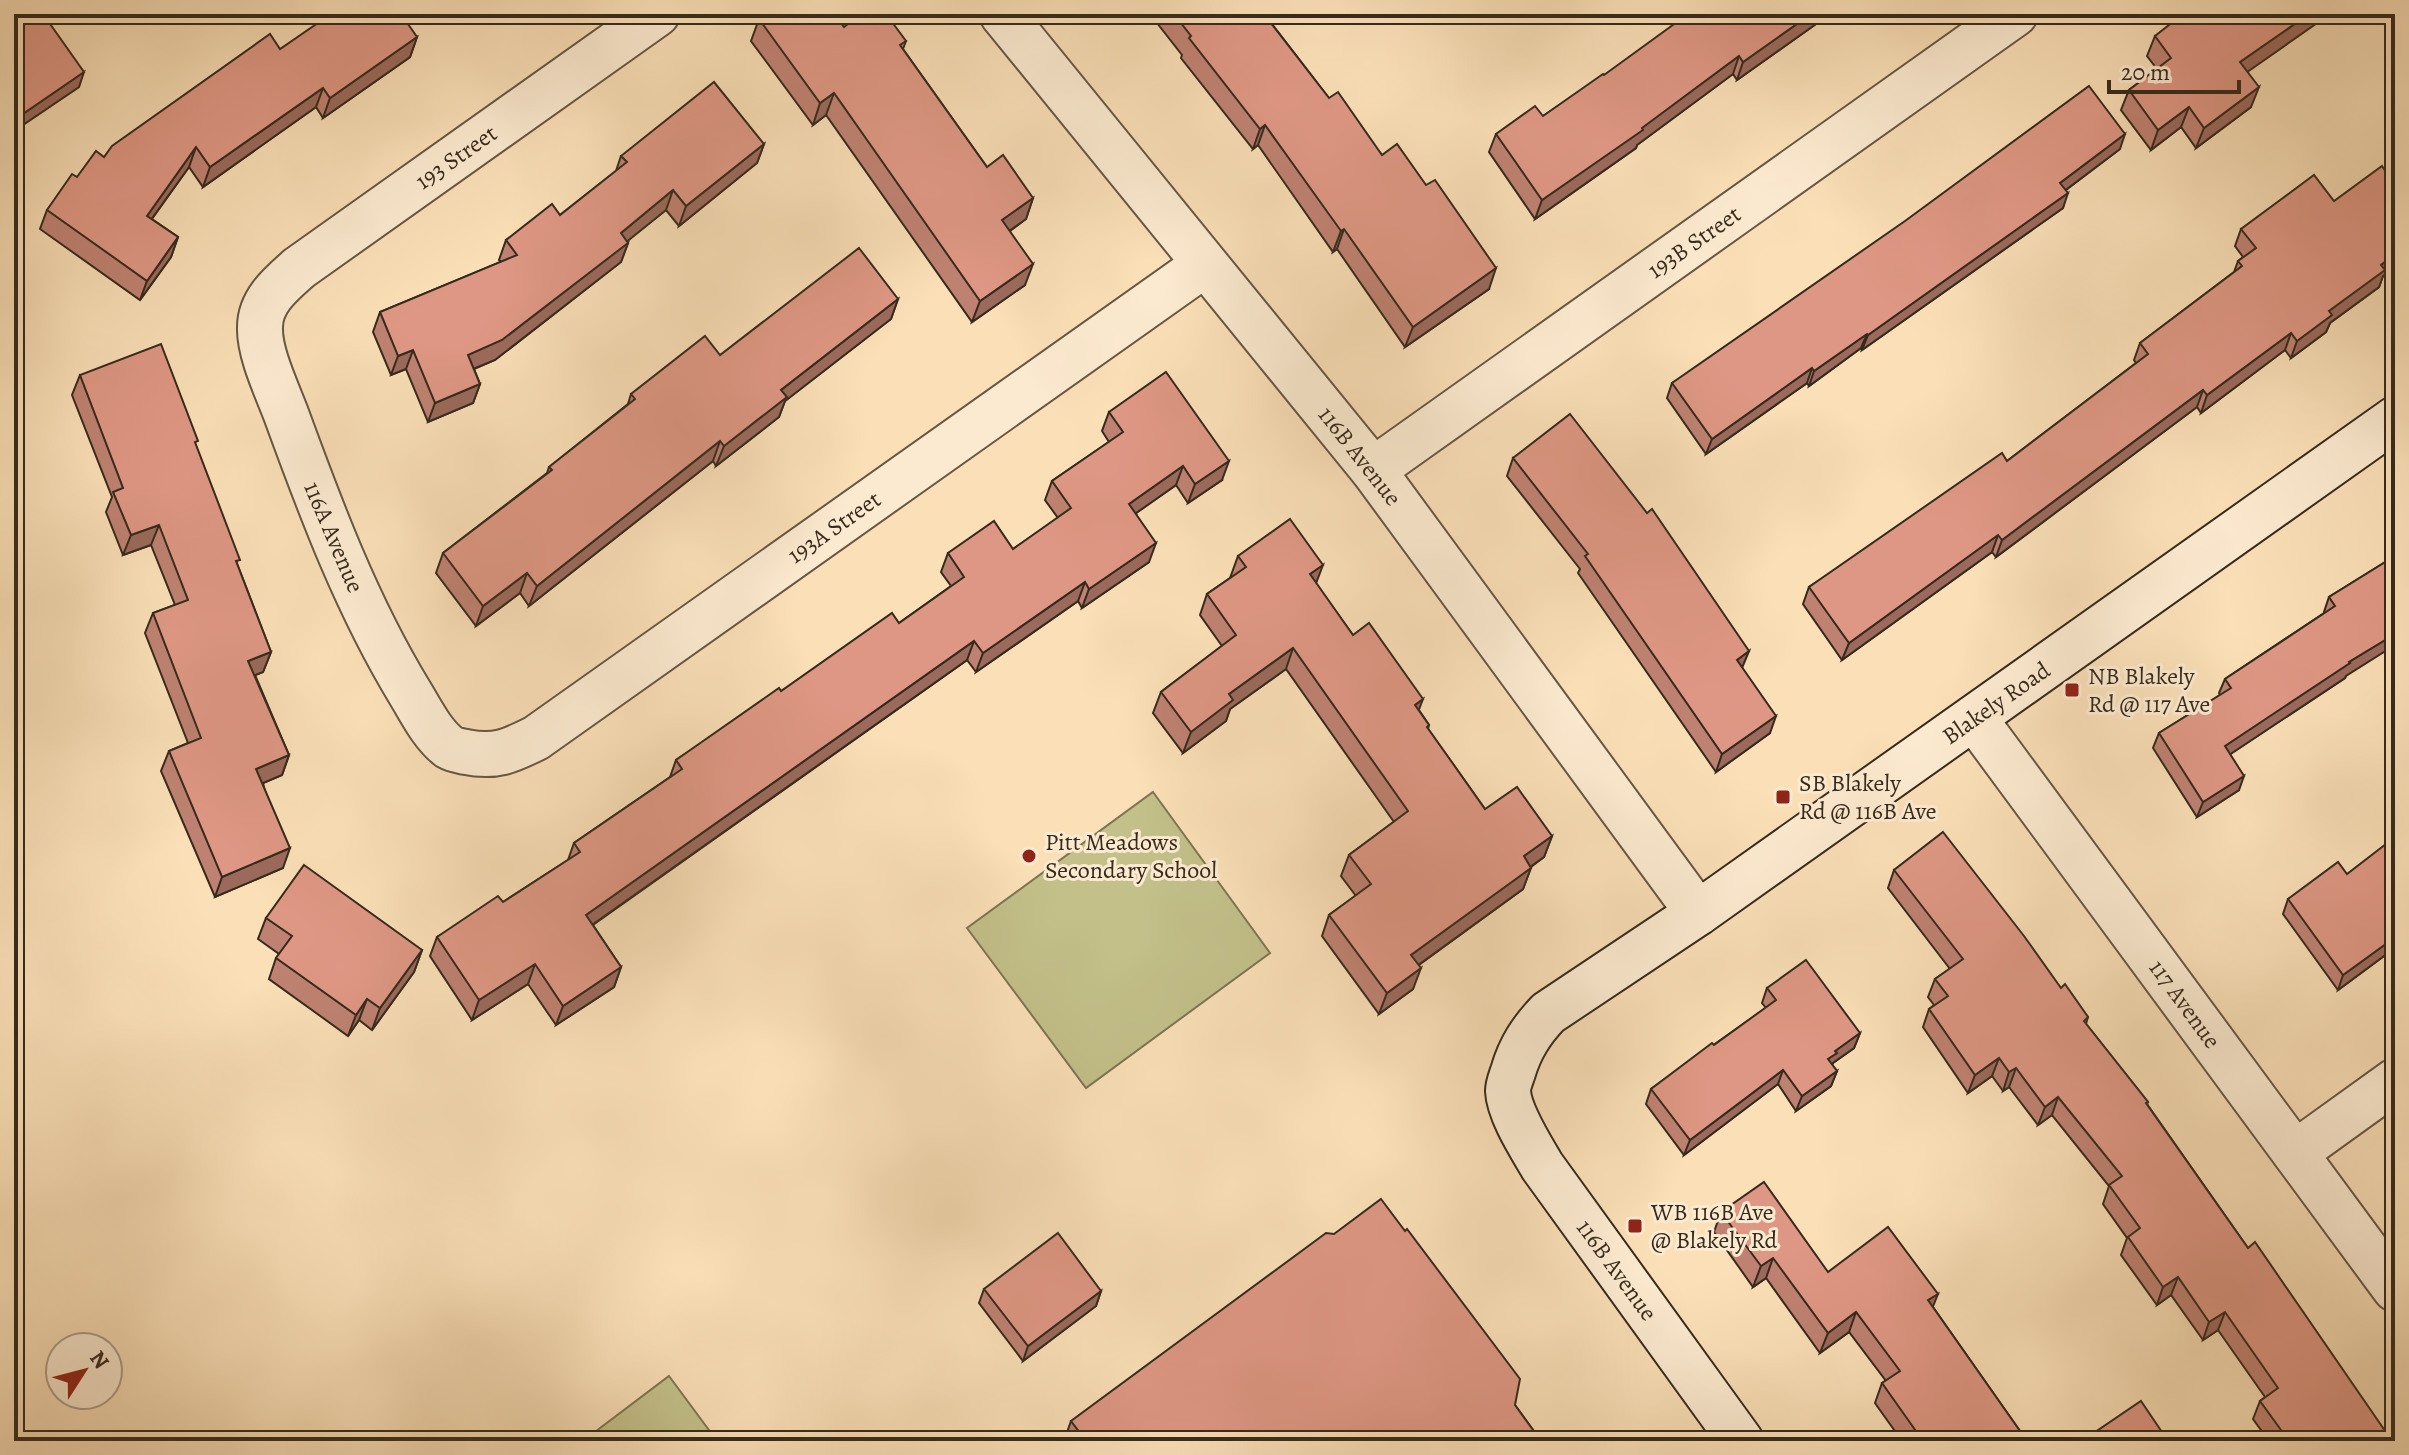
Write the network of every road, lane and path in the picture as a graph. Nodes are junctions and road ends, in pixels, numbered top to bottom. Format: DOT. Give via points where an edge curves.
graph roads {
  1 [pos="657,14"];
  2 [pos="1002,14"];
  3 [pos="2015,14"];
  4 [pos="1204,265"];
  5 [pos="263,309"];
  6 [pos="2395,419"];
  7 [pos="1373,470"];
  8 [pos="1974,718"];
  9 [pos="451,749"];
  10 [pos="1698,913"];
  11 [pos="2395,1081"];
  12 [pos="1508,1090"];
  13 [pos="2295,1153"];
  14 [pos="2395,1289"];
  15 [pos="1741,1441"];
  1 -- 5 [label="street, 193 Street" via="299,268"];
  2 -- 4 [label="street, 116B Avenue"];
  3 -- 7 [label="street, 193B Street"];
  4 -- 7 [label="street, 116B Avenue"];
  4 -- 9 [label="street, 193A Street" via="536,738 506,753"];
  5 -- 9 [label="street, 116A Avenue" via="259,328 266,359 319,504 400,676"];
  6 -- 8 [label="street, Blakely Road"];
  7 -- 10 [label="street, 116B Avenue"];
  8 -- 10 [label="street, Blakely Road"];
  8 -- 13 [label="street, 117 Avenue"];
  10 -- 12 [label="street, Blakely Road" via="1548,1013 1518,1055"];
  11 -- 13 [label="street"];
  12 -- 15 [label="street, 116B Avenue" via="1542,1166"];
  13 -- 14 [label="street, 117 Avenue"];
}
